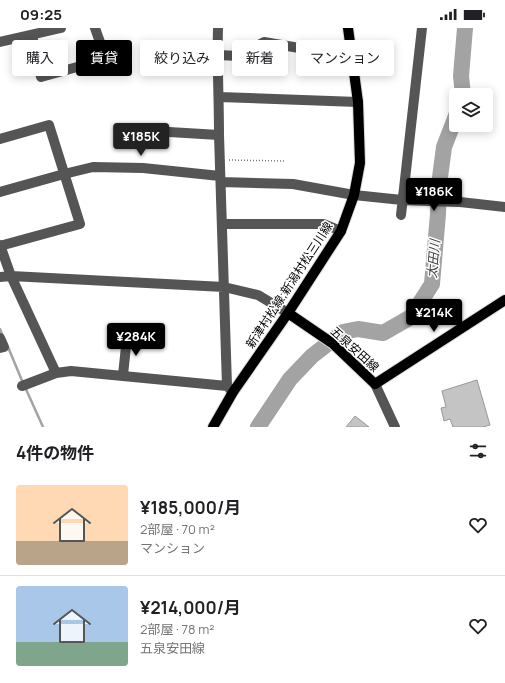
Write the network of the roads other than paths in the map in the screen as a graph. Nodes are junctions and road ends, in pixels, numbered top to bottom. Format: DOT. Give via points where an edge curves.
graph roads {
  1 [pos="61,28"];
  2 [pos="95,28"];
  3 [pos="218,28"];
  4 [pos="348,28"];
  5 [pos="422,28"];
  6 [pos="32,35"];
  7 [pos="218,40"];
  8 [pos="350,40"];
  9 [pos="0,42"];
  10 [pos="296,47"];
  11 [pos="224,55"];
  12 [pos="218,76"];
  13 [pos="355,76"];
  14 [pos="219,97"];
  15 [pos="358,102"];
  16 [pos="169,132"];
  17 [pos="219,135"];
  18 [pos="0,138"];
  19 [pos="64,174"];
  20 [pos="220,179"];
  21 [pos="0,192"];
  22 [pos="354,195"];
  23 [pos="405,200"];
  24 [pos="505,207"];
  25 [pos="401,215"];
  26 [pos="222,224"];
  27 [pos="341,231"];
  28 [pos="0,245"];
  29 [pos="11,276"];
  30 [pos="0,277"];
  31 [pos="224,287"];
  32 [pos="505,300"];
  33 [pos="288,313"];
  34 [pos="127,337"];
  35 [pos="0,338"];
  36 [pos="0,348"];
  37 [pos="56,373"];
  38 [pos="123,376"];
  39 [pos="375,384"];
  40 [pos="22,386"];
  41 [pos="230,389"];
  42 [pos="213,427"];
  43 [pos="395,427"];
  1 -- 6 [label="street"];
  2 -- 6 [label="street" via="106,59 41,77"];
  3 -- 7 [label="street"];
  4 -- 8 [label="main road, 新津村松線;新潟村松三川線"];
  5 -- 23 [label="street"];
  6 -- 9 [label="street"];
  10 -- 11 [label="street" via="264,42 239,56"];
  12 -- 14 [label="street"];
  13 -- 15 [label="main road, 新津村松線;新潟村松三川線"];
  14 -- 15 [label="street"];
  14 -- 17 [label="street"];
  15 -- 22 [label="main road, 新津村松線;新潟村松三川線" via="360,163"];
  16 -- 17 [label="street"];
  17 -- 20 [label="street"];
  18 -- 19 [label="street" via="49,125"];
  19 -- 20 [label="street" via="93,167 143,168"];
  19 -- 21 [label="street"];
  19 -- 28 [label="street" via="80,224"];
  20 -- 22 [label="street" via="293,184"];
  20 -- 26 [label="street"];
  22 -- 23 [label="street"];
  22 -- 27 [label="main road, 新津村松線;新潟村松三川線"];
  23 -- 24 [label="street"];
  23 -- 25 [label="street"];
  26 -- 27 [label="street" via="324,224"];
  26 -- 31 [label="street"];
  27 -- 33 [label="main road, 新津村松線;新潟村松三川線"];
  28 -- 29 [label="street"];
  29 -- 30 [label="street"];
  29 -- 31 [label="street"];
  29 -- 37 [label="street"];
  31 -- 33 [label="street" via="258,294"];
  31 -- 41 [label="street"];
  32 -- 39 [label="main road, 五泉安田線"];
  33 -- 39 [label="main road, 五泉安田線" via="332,343"];
  33 -- 41 [label="main road, 新津村松線;新潟村松三川線"];
  34 -- 38 [label="street"];
  35 -- 36 [label="street" via="4,347"];
  37 -- 38 [label="street" via="71,371"];
  37 -- 40 [label="street"];
  38 -- 41 [label="street"];
  39 -- 43 [label="street"];
  41 -- 42 [label="main road, 新津村松線;新潟村松三川線"];
}
